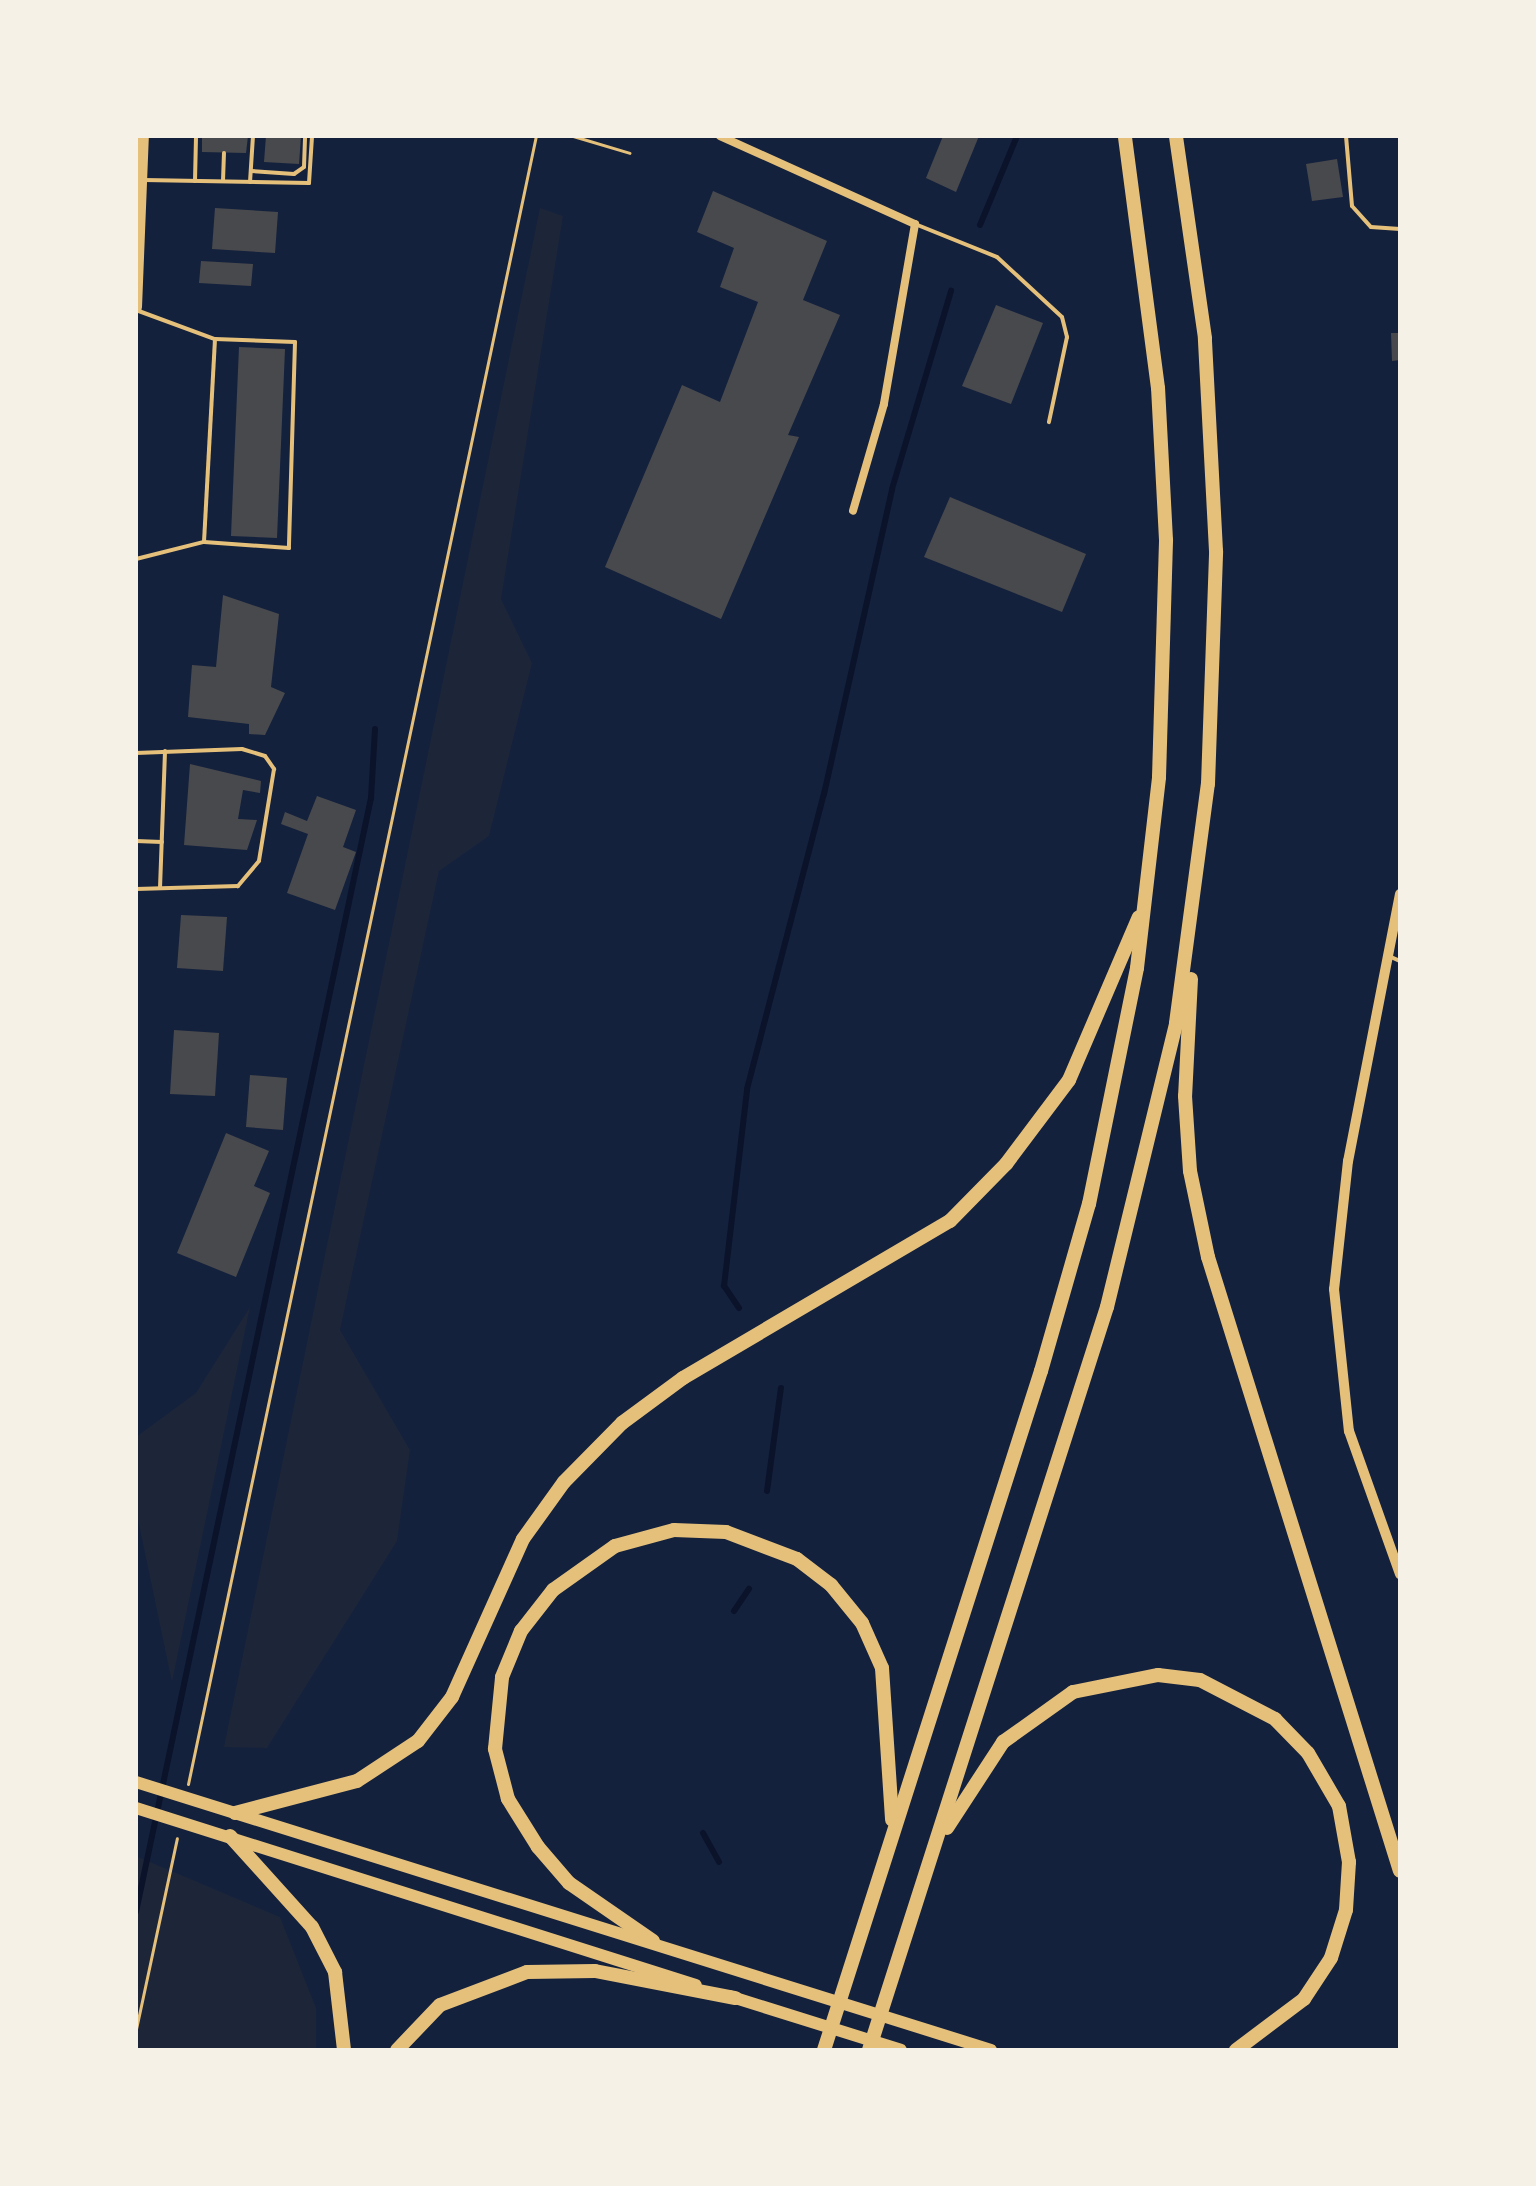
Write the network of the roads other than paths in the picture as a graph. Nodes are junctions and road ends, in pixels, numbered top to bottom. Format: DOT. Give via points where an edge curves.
graph roads {
  1 [pos="143,136"];
  2 [pos="196,136"];
  3 [pos="253,136"];
  4 [pos="305,136"];
  5 [pos="312,136"];
  6 [pos="720,136"];
  7 [pos="1125,136"];
  8 [pos="1176,136"];
  9 [pos="1346,136"];
  10 [pos="224,153"];
  11 [pos="251,171"];
  12 [pos="141,180"];
  13 [pos="195,181"];
  14 [pos="223,181"];
  15 [pos="250,182"];
  16 [pos="915,224"];
  17 [pos="1400,229"];
  18 [pos="136,308"];
  19 [pos="215,339"];
  20 [pos="1049,422"];
  21 [pos="853,511"];
  22 [pos="204,542"];
  23 [pos="136,559"];
  24 [pos="165,751"];
  25 [pos="136,753"];
  26 [pos="136,841"];
  27 [pos="162,842"];
  28 [pos="160,888"];
  29 [pos="136,889"];
  30 [pos="1196,892"];
  31 [pos="1400,894"];
  32 [pos="1146,898"];
  33 [pos="1389,956"];
  34 [pos="1400,961"];
  35 [pos="1400,1574"];
  36 [pos="136,1782"];
  37 [pos="136,1808"];
  38 [pos="235,1813"];
  39 [pos="892,1834"];
  40 [pos="230,1836"];
  41 [pos="936,1845"];
  42 [pos="1400,1871"];
  43 [pos="653,1941"];
  44 [pos="735,1998"];
  45 [pos="986,2048"];
  46 [pos="344,2050"];
  47 [pos="397,2050"];
  48 [pos="824,2050"];
  49 [pos="869,2050"];
  50 [pos="901,2050"];
  51 [pos="1236,2050"];
  1 -- 12 [label="main road"];
  2 -- 13 [label="lane"];
  3 -- 11 [label="lane"];
  4 -- 11 [label="lane" via="304,167 294,174"];
  5 -- 15 [label="lane" via="309,183"];
  6 -- 16 [label="street"];
  7 -- 32 [label="highway" via="1153,333 1166,540 1165,678"];
  8 -- 30 [label="highway" via="1205,338 1216,551"];
  9 -- 17 [label="lane" via="1352,206 1371,227"];
  10 -- 14 [label="lane"];
  11 -- 15 [label="lane"];
  12 -- 13 [label="lane"];
  12 -- 18 [label="main road"];
  13 -- 14 [label="lane"];
  14 -- 15 [label="lane"];
  16 -- 20 [label="lane" via="997,257 1062,317 1067,337"];
  16 -- 21 [label="street" via="884,404"];
  18 -- 19 [label="lane"];
  19 -- 22 [label="lane"];
  19 -- 22 [label="lane" via="291,339 298,347 290,543 284,549"];
  22 -- 23 [label="lane"];
  24 -- 25 [label="lane"];
  24 -- 27 [label="lane"];
  24 -- 28 [label="lane" via="265,756 274,769 259,861 238,886"];
  26 -- 27 [label="lane"];
  27 -- 28 [label="lane"];
  28 -- 29 [label="lane"];
  30 -- 41 [label="highway" via="1176,1023 1115,1277"];
  30 -- 42 [label="highway" via="1185,1096 1193,1186 1208,1257"];
  31 -- 33 [label="street"];
  32 -- 38 [label="highway" via="1069,1080 973,1198 910,1249 683,1378 622,1423 564,1482 523,1539 452,1697 418,1741 357,1781"];
  32 -- 39 [label="highway" via="1089,1204"];
  33 -- 34 [label="lane"];
  33 -- 35 [label="street" via="1348,1161 1334,1289 1349,1431"];
  36 -- 38 [label="main road"];
  37 -- 40 [label="main road"];
  38 -- 43 [label="main road"];
  39 -- 43 [label="highway" via="882,1668 862,1623 831,1585 797,1559 726,1532 674,1530 615,1546 553,1590 521,1631 502,1677 495,1749 508,1799 538,1847 569,1883"];
  39 -- 48 [label="highway"];
  40 -- 44 [label="main road"];
  40 -- 46 [label="highway" via="312,1927 335,1972"];
  41 -- 49 [label="highway"];
  41 -- 51 [label="highway" via="1003,1742 1073,1692 1142,1676 1200,1680 1275,1719 1308,1753 1339,1806 1349,1862 1346,1910 1331,1958 1304,1999"];
  43 -- 45 [label="main road"];
  44 -- 47 [label="highway" via="595,1971 527,1972 440,2005"];
  44 -- 50 [label="main road"];
}
